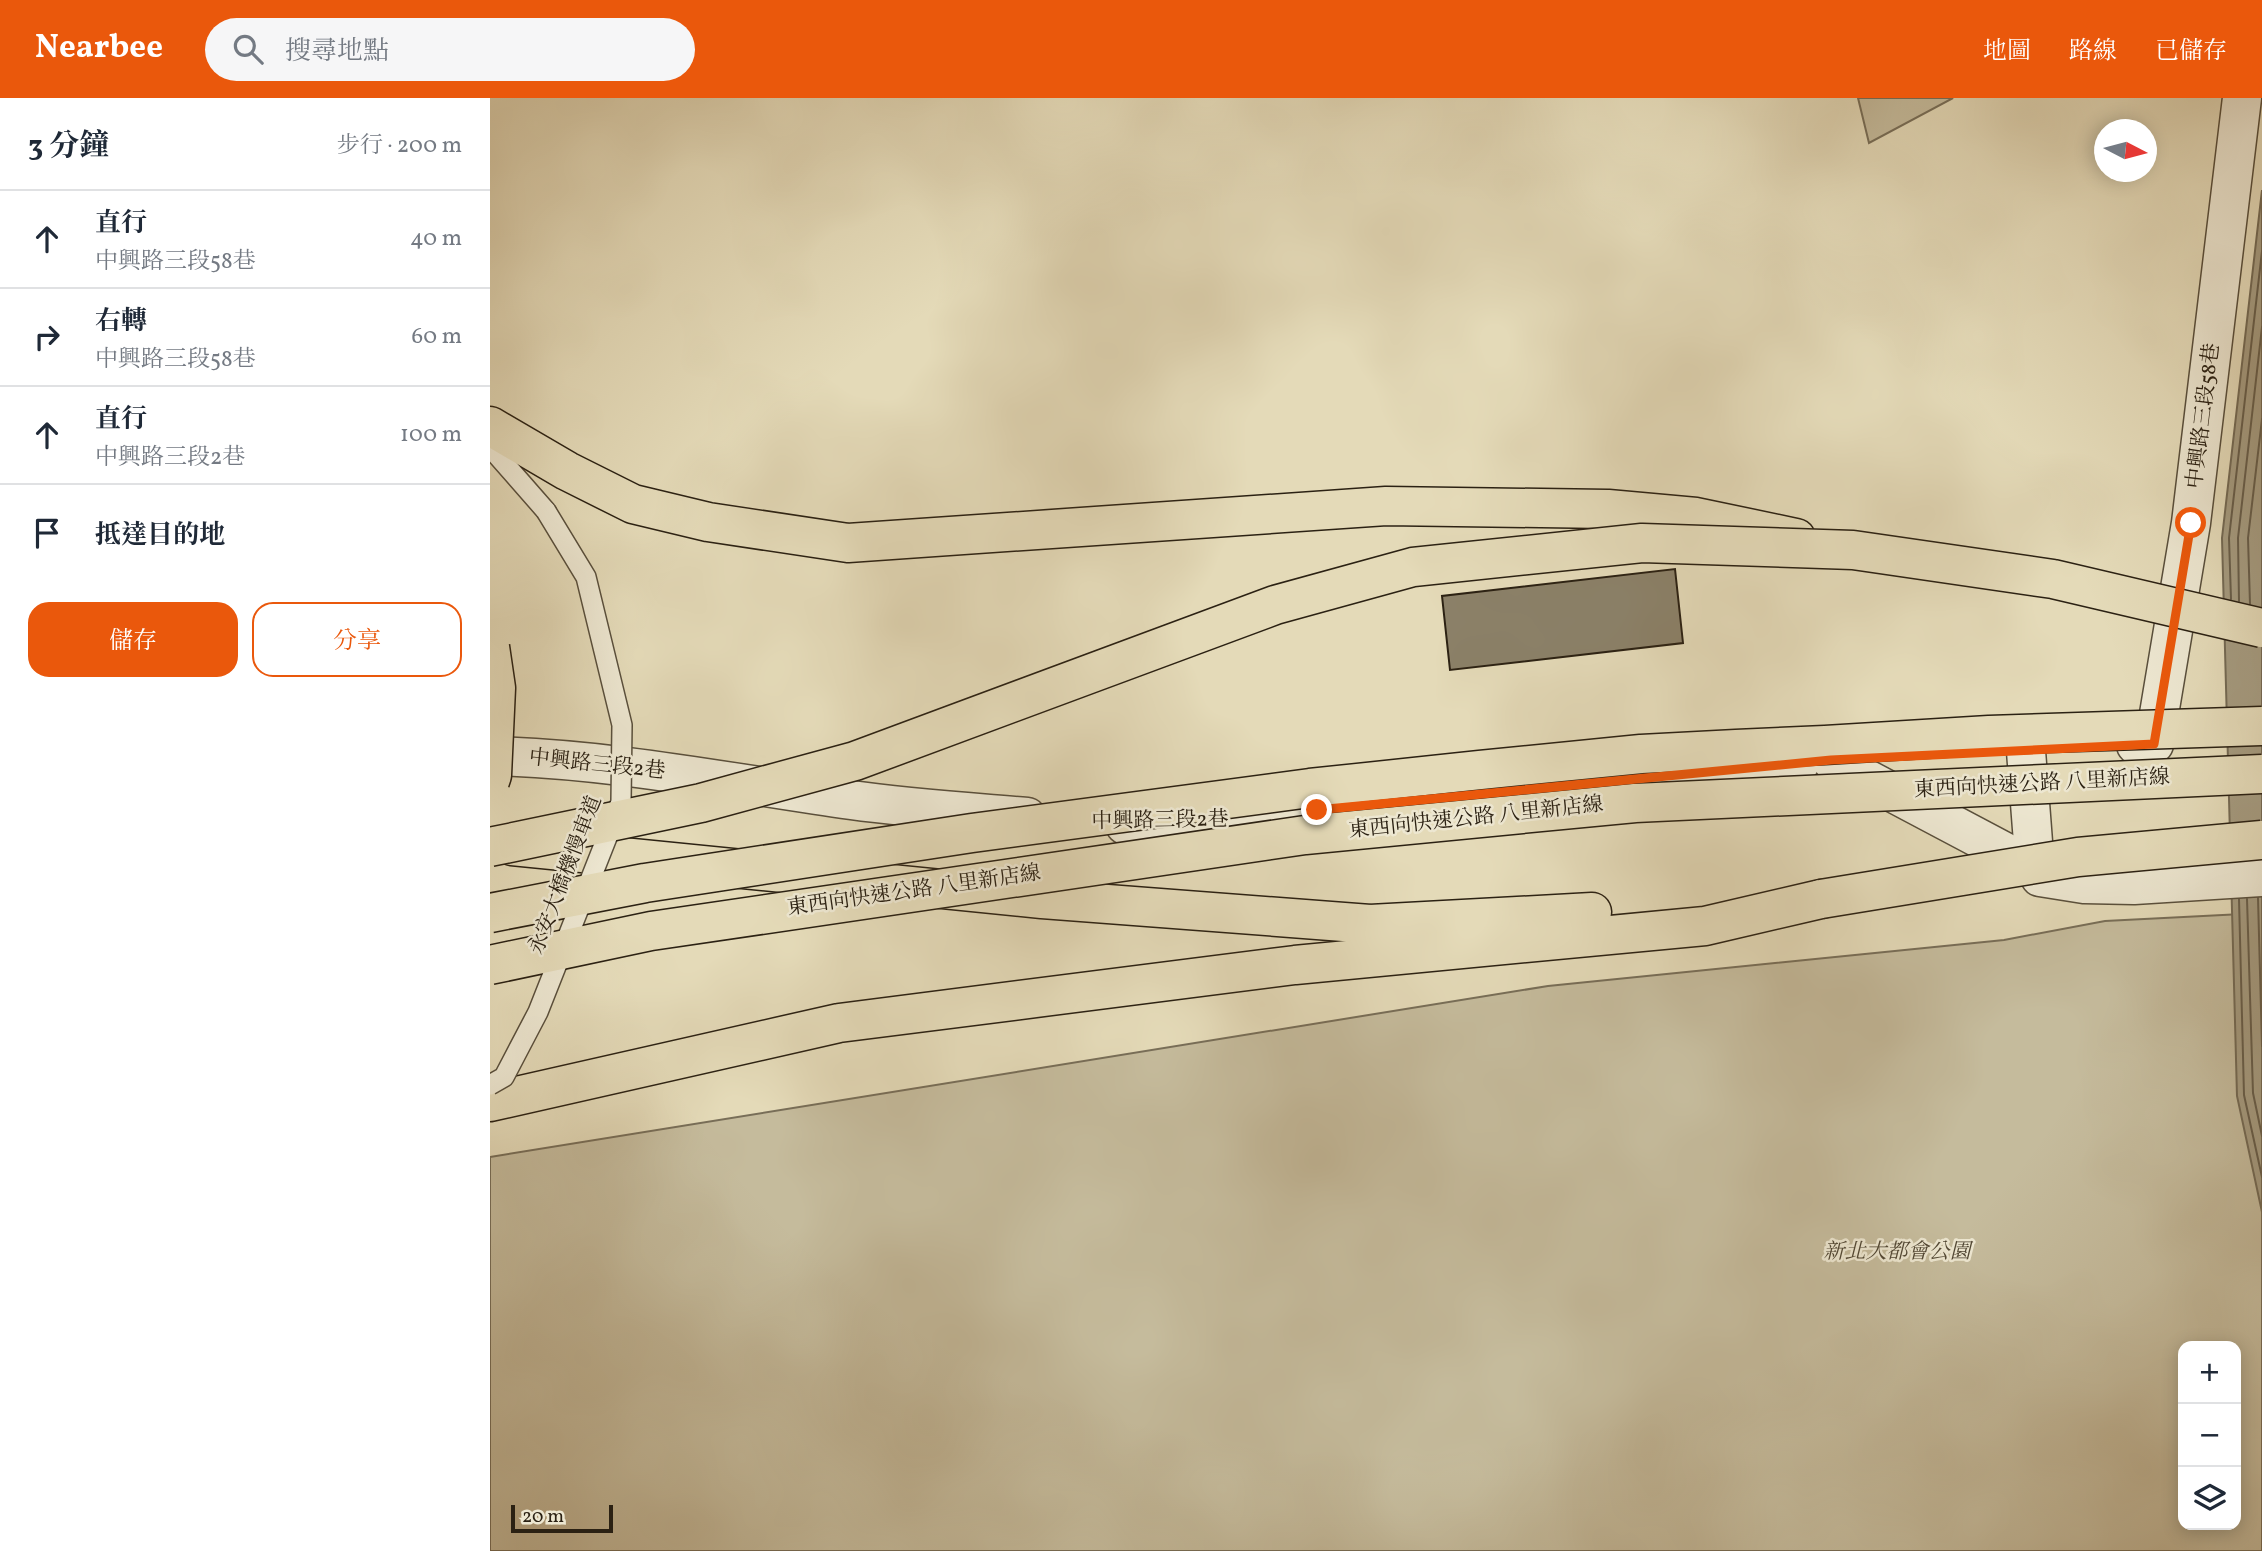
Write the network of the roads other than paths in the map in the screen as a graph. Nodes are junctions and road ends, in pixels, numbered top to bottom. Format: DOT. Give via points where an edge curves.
graph roads {
  1 [pos="2242,98"];
  2 [pos="490,426"];
  3 [pos="490,447"];
  4 [pos="1853,550"];
  5 [pos="2262,628"];
  6 [pos="490,647"];
  7 [pos="2262,726"];
  8 [pos="2026,751"];
  9 [pos="490,756"];
  10 [pos="1831,760"];
  11 [pos="2262,774"];
  12 [pos="490,780"];
  13 [pos="2262,840"];
  14 [pos="490,845"];
  15 [pos="2035,869"];
  16 [pos="2262,877"];
  17 [pos="1821,899"];
  18 [pos="490,913"];
  19 [pos="490,965"];
  20 [pos="490,1085"];
  21 [pos="490,1102"];
  1 -- 8 [label="street, 中興路三段58巷" via="2191,523 2154,744"];
  2 -- 4 [label="highway, bridge" via="633,504 709,523 848,543 1386,506 1608,509 1696,517"];
  3 -- 20 [label="lane, 永安大橋機慢車道, bridge" via="546,511 586,577 622,725 621,802 538,1012 504,1077"];
  4 -- 5 [label="highway, bridge" via="2053,579"];
  4 -- 14 [label="highway, bridge" via="1642,543 1413,566 1275,605 855,761 701,803"];
  6 -- 12 [label="highway, bridge" via="496,688"];
  7 -- 18 [label="highway, bridge" via="1723,749 1480,770 972,833 645,883"];
  8 -- 10 [label="street, 中興路三段58巷"];
  8 -- 15 [label="street"];
  9 -- 10 [label="street, 中興路三段2巷" via="554,758 932,810 1131,826 1207,824"];
  10 -- 15 [label="street"];
  11 -- 19 [label="highway, 東西向快速公路 八里新店線, bridge" via="1635,803 1306,835 651,931"];
  13 -- 17 [label="highway, bridge" via="2078,857"];
  14 -- 17 [label="highway" via="1042,899 1370,924"];
  15 -- 16 [label="street" via="2040,877 2084,884"];
  17 -- 21 [label="highway" via="1705,926 1295,965 839,1023"];
}
